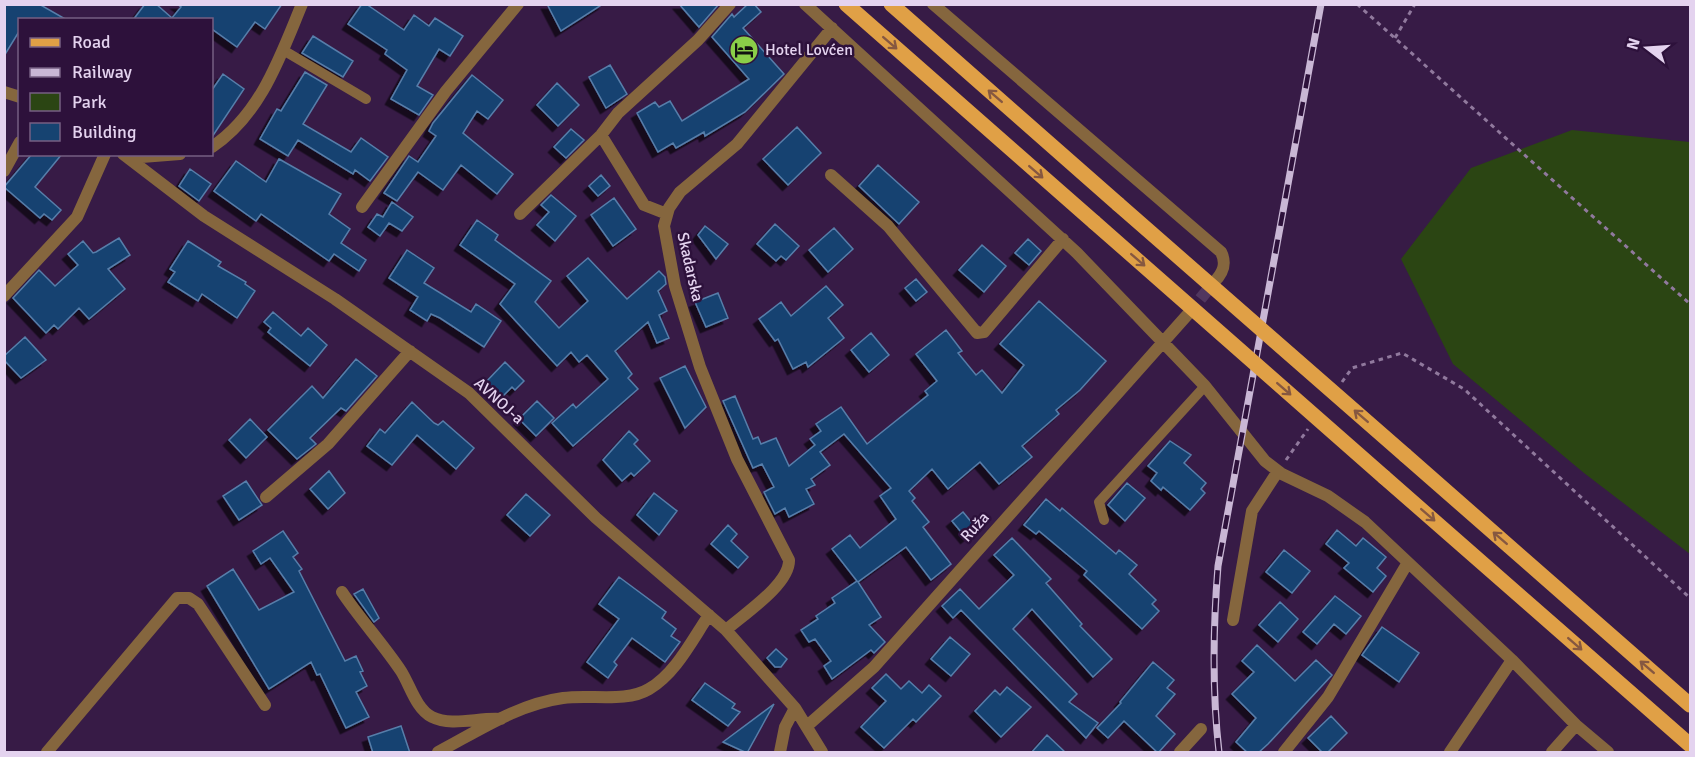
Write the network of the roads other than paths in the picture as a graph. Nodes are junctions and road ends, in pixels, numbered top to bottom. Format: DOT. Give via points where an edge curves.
graph roads {
  1 [pos="302,4"];
  2 [pos="518,4"];
  3 [pos="730,4"];
  4 [pos="805,4"];
  5 [pos="846,4"];
  6 [pos="891,4"];
  7 [pos="933,4"];
  8 [pos="832,28"];
  9 [pos="283,50"];
  10 [pos="366,99"];
  11 [pos="601,135"];
  12 [pos="18,146"];
  13 [pos="213,146"];
  14 [pos="104,156"];
  15 [pos="126,156"];
  16 [pos="4,171"];
  17 [pos="831,175"];
  18 [pos="362,207"];
  19 [pos="520,214"];
  20 [pos="667,214"];
  21 [pos="1063,239"];
  22 [pos="1214,282"];
  23 [pos="4,296"];
  24 [pos="1189,313"];
  25 [pos="1163,345"];
  26 [pos="410,351"];
  27 [pos="1205,386"];
  28 [pos="1278,471"];
  29 [pos="266,498"];
  30 [pos="1104,520"];
  31 [pos="1407,564"];
  32 [pos="342,592"];
  33 [pos="709,615"];
  34 [pos="1233,620"];
  35 [pos="726,630"];
  36 [pos="1512,660"];
  37 [pos="265,705"];
  38 [pos="1690,705"];
  39 [pos="795,708"];
  40 [pos="501,719"];
  41 [pos="1576,725"];
  42 [pos="807,726"];
  43 [pos="1201,729"];
  44 [pos="1690,745"];
  45 [pos="47,753"];
  46 [pos="438,753"];
  47 [pos="780,753"];
  48 [pos="822,753"];
  49 [pos="1180,753"];
  50 [pos="1284,753"];
  51 [pos="1450,753"];
  52 [pos="1552,753"];
  53 [pos="1608,753"];
  1 -- 9 [label="street"];
  2 -- 18 [label="street" via="446,91"];
  3 -- 11 [label="street" via="698,40 618,112"];
  4 -- 8 [label="street"];
  5 -- 44 [label="main road, one-way, bridge"];
  38 -- 6 [label="main road, one-way, bridge"];
  7 -- 22 [label="street" via="1221,252 1224,268"];
  8 -- 20 [label="street, Skadarska" via="737,144 680,192"];
  8 -- 21 [label="street"];
  9 -- 10 [label="lane"];
  9 -- 13 [label="street" via="264,91 238,125"];
  11 -- 19 [label="street"];
  11 -- 20 [label="street" via="641,202"];
  12 -- 16 [label="street"];
  14 -- 23 [label="street" via="77,217"];
  15 -- 26 [label="street, AVNOJ-a" via="204,216 335,298"];
  17 -- 21 [label="street" via="888,226 977,333 984,332"];
  20 -- 35 [label="street, Skadarska" via="664,238 700,367 737,459 788,556 789,570 782,581"];
  21 -- 25 [label="street"];
  24 -- 25 [label="street, Ruža"];
  25 -- 27 [label="street"];
  25 -- 42 [label="street, Ruža" via="874,667"];
  26 -- 29 [label="street" via="328,444"];
  26 -- 33 [label="street, AVNOJ-a" via="469,393 596,518"];
  27 -- 28 [label="street" via="1253,448"];
  27 -- 30 [label="lane" via="1099,502"];
  28 -- 31 [label="street" via="1328,496 1356,516"];
  28 -- 34 [label="street" via="1252,511"];
  31 -- 36 [label="street"];
  31 -- 50 [label="street" via="1328,697"];
  32 -- 40 [label="street" via="400,670 422,710 445,721"];
  33 -- 35 [label="street, AVNOJ-a"];
  33 -- 40 [label="street" via="673,668 648,690 632,695 563,698 526,707"];
  35 -- 39 [label="street, AVNOJ-a"];
  36 -- 41 [label="street"];
  36 -- 51 [label="street"];
  37 -- 45 [label="street" via="198,604 189,598 177,598"];
  39 -- 42 [label="street, AVNOJ-a"];
  39 -- 47 [label="street" via="784,727"];
  40 -- 46 [label="street"];
  41 -- 52 [label="street"];
  41 -- 53 [label="street"];
  42 -- 48 [label="street, AVNOJ-a"];
  43 -- 49 [label="street"];
}
